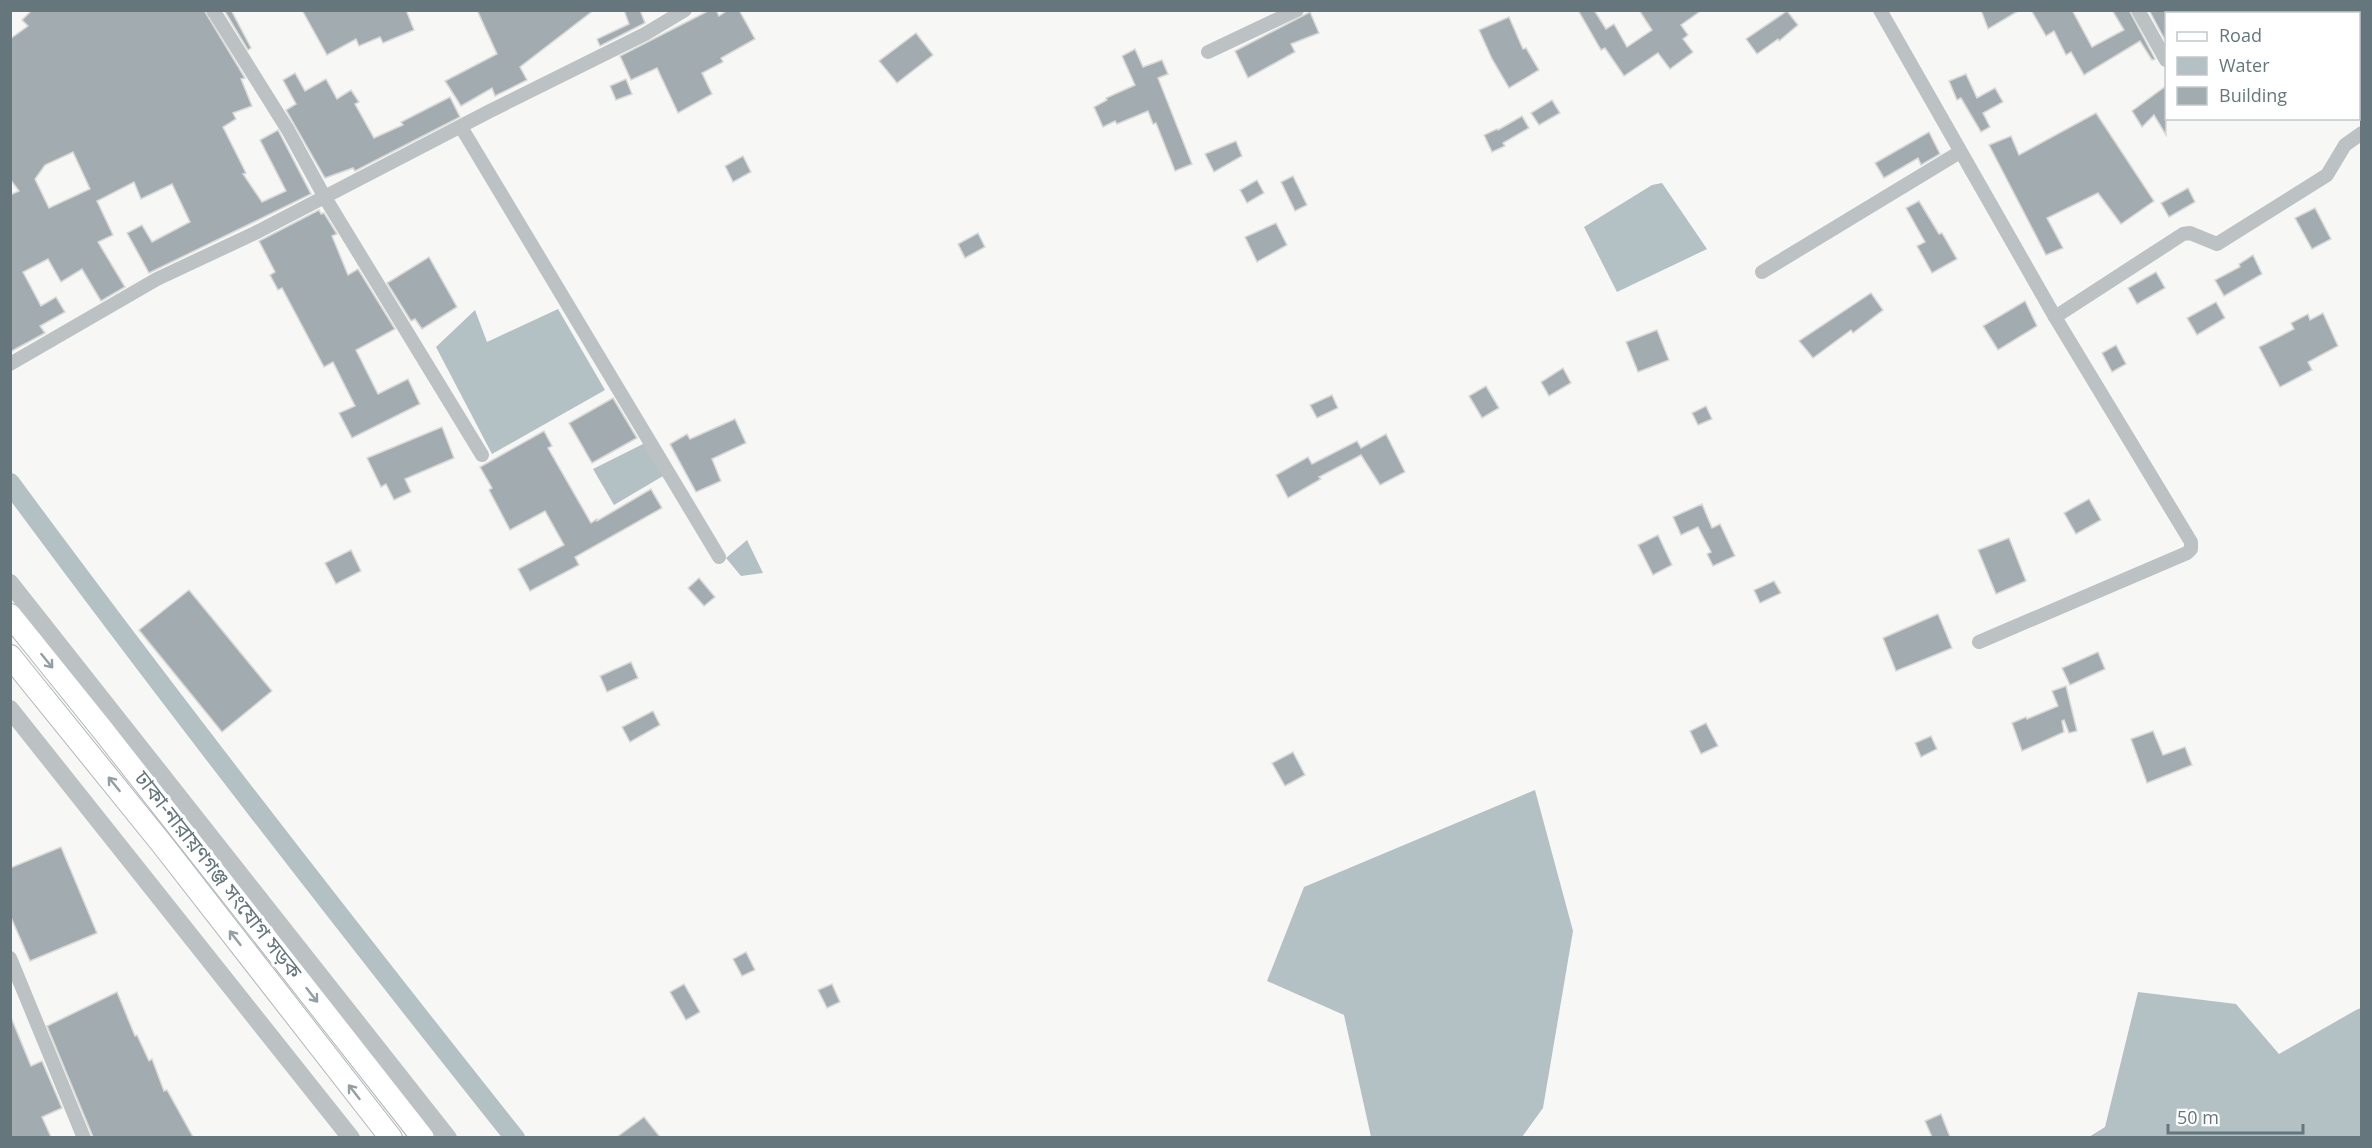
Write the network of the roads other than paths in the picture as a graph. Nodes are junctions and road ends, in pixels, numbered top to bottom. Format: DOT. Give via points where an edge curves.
graph roads {
  1 [pos="213,10"];
  2 [pos="685,10"];
  3 [pos="1297,10"];
  4 [pos="1880,10"];
  5 [pos="2138,10"];
  6 [pos="1208,52"];
  7 [pos="2165,58"];
  8 [pos="461,127"];
  9 [pos="2361,133"];
  10 [pos="1960,152"];
  11 [pos="324,196"];
  12 [pos="1762,272"];
  13 [pos="2055,317"];
  14 [pos="10,364"];
  15 [pos="482,455"];
  16 [pos="719,557"];
  17 [pos="10,583"];
  18 [pos="10,615"];
  19 [pos="1979,642"];
  20 [pos="10,656"];
  21 [pos="10,709"];
  22 [pos="10,958"];
  23 [pos="84,1137"];
  24 [pos="351,1137"];
  25 [pos="390,1137"];
  26 [pos="423,1137"];
  27 [pos="448,1137"];
  1 -- 11 [label="street"];
  2 -- 8 [label="street"];
  3 -- 6 [label="street"];
  4 -- 10 [label="street"];
  5 -- 7 [label="street"];
  8 -- 11 [label="street"];
  8 -- 16 [label="street"];
  9 -- 13 [label="street" via="2345,145 2327,175 2217,244 2183,234"];
  10 -- 12 [label="street"];
  10 -- 13 [label="street"];
  11 -- 14 [label="street" via="157,279"];
  11 -- 15 [label="street"];
  13 -- 19 [label="street" via="2191,542 2191,549"];
  17 -- 27 [label="street"];
  18 -- 26 [label="main road, ঢাকা-নারায়ণগঞ্জ সংযোগ সড়ক, one-way"];
  25 -- 20 [label="main road, ঢাকা-নারায়ণগঞ্জ সংযোগ সড়ক, one-way"];
  21 -- 24 [label="street"];
  22 -- 23 [label="street"];
}
